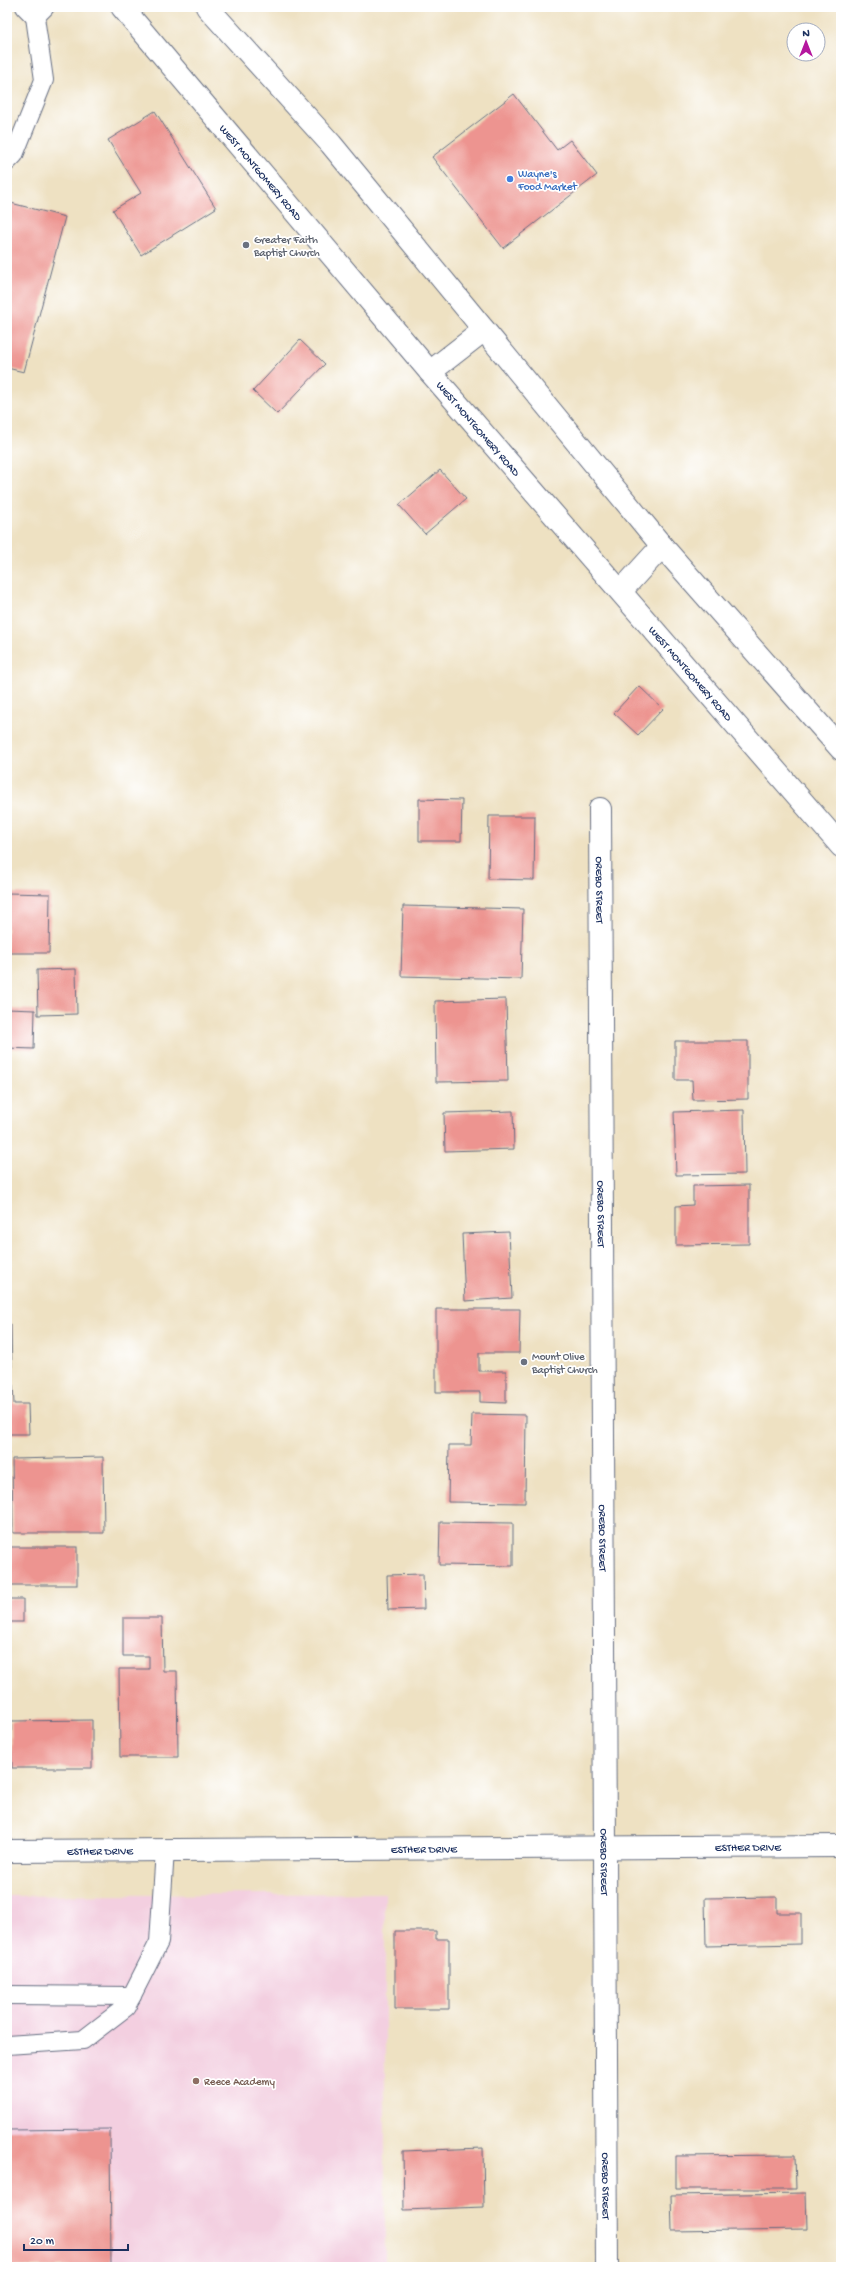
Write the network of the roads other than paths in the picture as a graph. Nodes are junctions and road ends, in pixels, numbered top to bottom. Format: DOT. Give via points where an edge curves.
graph roads {
  1 [pos="122,7"];
  2 [pos="207,7"];
  3 [pos="35,10"];
  4 [pos="7,162"];
  5 [pos="484,330"];
  6 [pos="430,372"];
  7 [pos="662,546"];
  8 [pos="621,591"];
  9 [pos="841,749"];
  10 [pos="600,809"];
  11 [pos="841,846"];
  12 [pos="841,1846"];
  13 [pos="606,1848"];
  14 [pos="165,1850"];
  15 [pos="7,1851"];
  16 [pos="7,1995"];
  17 [pos="132,1996"];
  18 [pos="7,2045"];
  19 [pos="607,2267"];
  1 -- 6 [label="street, WEST MONTGOMERY ROAD"];
  2 -- 5 [label="street" via="331,144"];
  3 -- 4 [label="lane" via="44,80 14,155"];
  5 -- 6 [label="street"];
  5 -- 7 [label="street"];
  6 -- 8 [label="street, WEST MONTGOMERY ROAD"];
  7 -- 8 [label="street"];
  7 -- 9 [label="street"];
  8 -- 11 [label="street, WEST MONTGOMERY ROAD"];
  10 -- 13 [label="street, OREBO STREET"];
  12 -- 13 [label="street, ESTHER DRIVE"];
  13 -- 14 [label="street, ESTHER DRIVE"];
  13 -- 19 [label="street, OREBO STREET"];
  14 -- 15 [label="street, ESTHER DRIVE"];
  14 -- 17 [label="lane" via="159,1942"];
  16 -- 17 [label="lane"];
  17 -- 18 [label="lane" via="126,2007 83,2040"];
}
